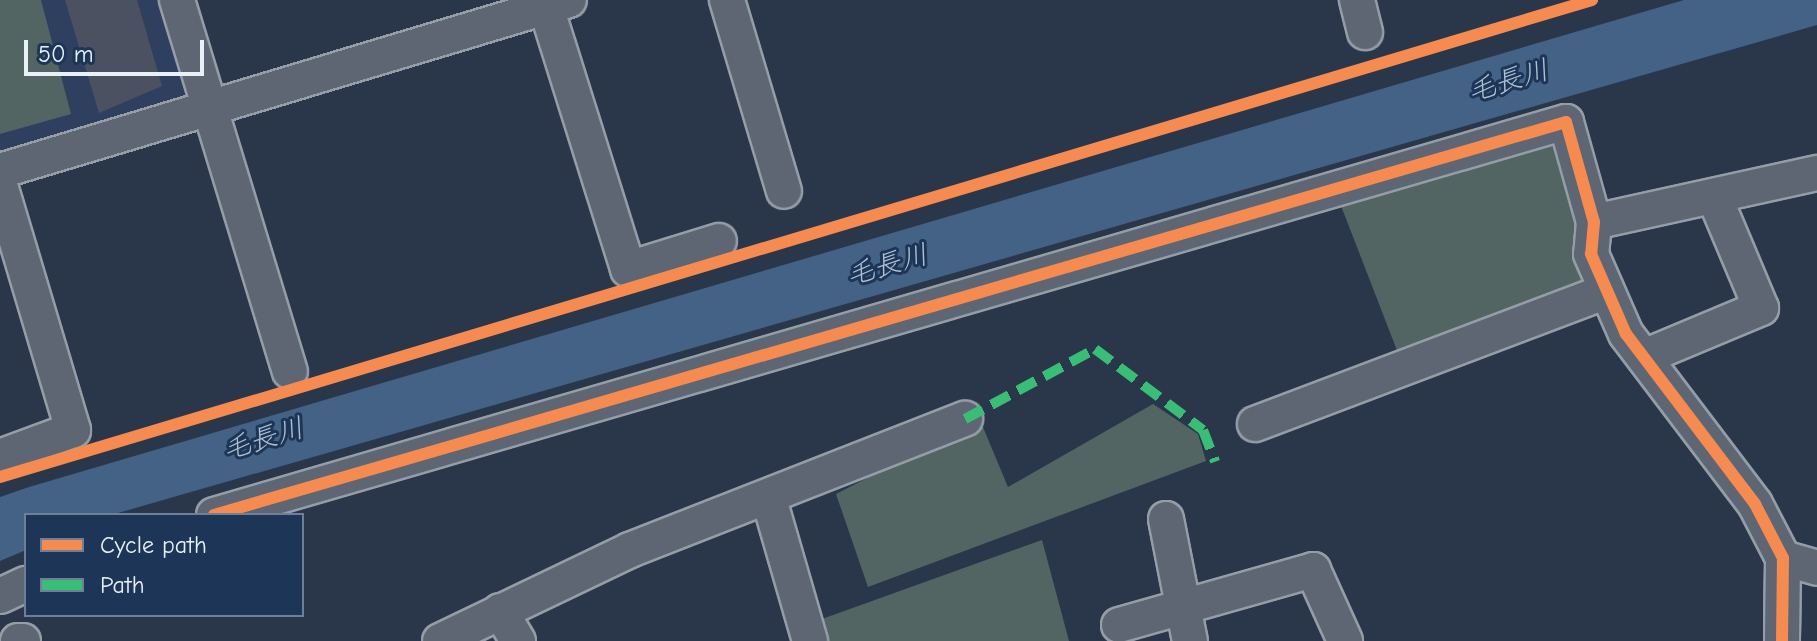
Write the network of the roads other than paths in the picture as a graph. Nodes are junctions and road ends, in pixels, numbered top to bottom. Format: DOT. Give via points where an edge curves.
graph roads {
  1 [pos="177,0"];
  2 [pos="727,0"];
  3 [pos="558,4"];
  4 [pos="208,107"];
  5 [pos="0,171"];
  6 [pos="1817,173"];
  7 [pos="0,185"];
  8 [pos="784,191"];
  9 [pos="1714,196"];
  10 [pos="1594,222"];
  11 [pos="719,241"];
  12 [pos="1607,291"];
  13 [pos="1644,357"];
  14 [pos="290,371"];
  15 [pos="965,419"];
  16 [pos="1255,424"];
  17 [pos="0,457"];
  18 [pos="769,499"];
  19 [pos="221,513"];
  20 [pos="1166,519"];
  21 [pos="1783,558"];
  22 [pos="1817,568"];
  23 [pos="24,585"];
  24 [pos="0,596"];
  25 [pos="1182,607"];
  26 [pos="500,611"];
  27 [pos="1119,625"];
  28 [pos="806,640"];
  29 [pos="440,641"];
  30 [pos="518,641"];
  31 [pos="1190,641"];
  32 [pos="1345,641"];
  33 [pos="1782,641"];
  1 -- 4 [label="street"];
  2 -- 8 [label="street"];
  3 -- 4 [label="street"];
  3 -- 11 [label="street" via="628,269"];
  4 -- 5 [label="street"];
  4 -- 14 [label="street"];
  6 -- 9 [label="street"];
  7 -- 17 [label="street" via="73,430"];
  9 -- 10 [label="street"];
  9 -- 13 [label="street" via="1761,308"];
  10 -- 12 [label="street" via="1591,254"];
  10 -- 19 [label="street" via="1566,122"];
  12 -- 13 [label="street"];
  12 -- 16 [label="street"];
  13 -- 21 [label="street" via="1755,504"];
  15 -- 18 [label="street"];
  18 -- 26 [label="street" via="630,550"];
  18 -- 28 [label="street"];
  20 -- 25 [label="street"];
  21 -- 22 [label="street"];
  21 -- 33 [label="street"];
  23 -- 24 [label="street"];
  25 -- 27 [label="street"];
  25 -- 31 [label="street"];
  25 -- 32 [label="street" via="1313,570"];
  26 -- 29 [label="street"];
  26 -- 30 [label="street"];
}
